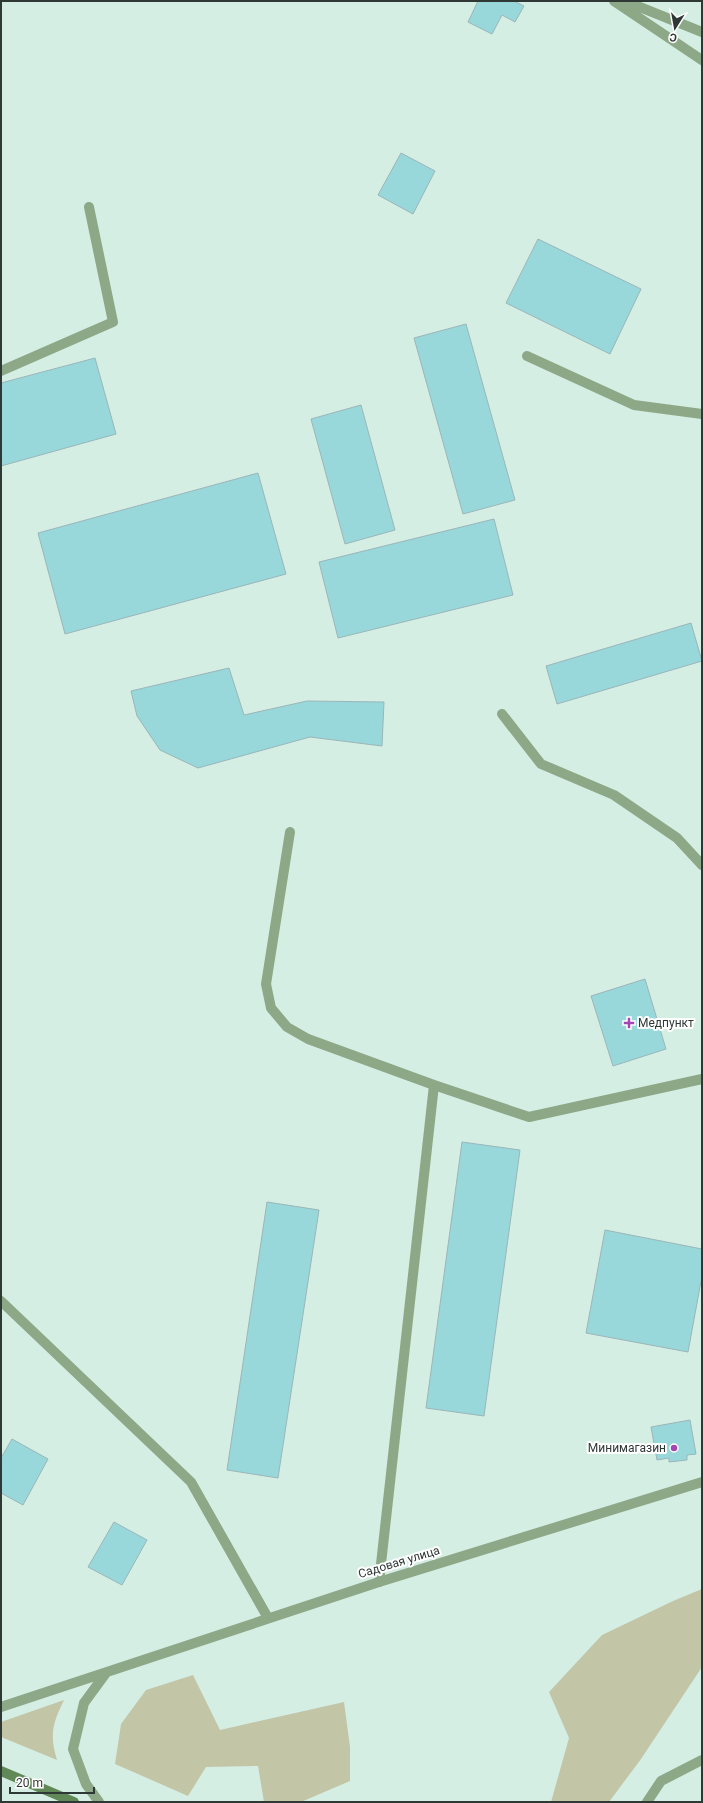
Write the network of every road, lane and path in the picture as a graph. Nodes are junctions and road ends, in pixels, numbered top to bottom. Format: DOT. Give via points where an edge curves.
graph roads {
  1 [pos="614,1"];
  2 [pos="625,1"];
  3 [pos="702,32"];
  4 [pos="702,60"];
  5 [pos="89,207"];
  6 [pos="527,356"];
  7 [pos="1,371"];
  8 [pos="702,414"];
  9 [pos="502,714"];
  10 [pos="290,832"];
  11 [pos="702,865"];
  12 [pos="702,1079"];
  13 [pos="434,1085"];
  14 [pos="1,1301"];
  15 [pos="702,1482"];
  16 [pos="379,1582"];
  17 [pos="268,1618"];
  18 [pos="106,1673"];
  19 [pos="1,1707"];
  20 [pos="702,1760"];
  21 [pos="1,1771"];
  22 [pos="74,1802"];
  23 [pos="99,1802"];
  24 [pos="647,1802"];
  1 -- 4 [label="street"];
  2 -- 3 [label="street"];
  5 -- 7 [label="street" via="113,322"];
  6 -- 8 [label="street" via="634,405"];
  9 -- 11 [label="street" via="541,764 614,795 676,838"];
  10 -- 13 [label="street" via="266,984 271,1008 287,1027 308,1039"];
  12 -- 13 [label="street" via="530,1117"];
  13 -- 16 [label="street"];
  14 -- 17 [label="street" via="190,1482"];
  15 -- 16 [label="street, Садовая улица"];
  16 -- 17 [label="street, Садовая улица"];
  17 -- 18 [label="street, Садовая улица"];
  18 -- 19 [label="street, Садовая улица"];
  18 -- 23 [label="street" via="84,1703 74,1749 86,1784"];
  20 -- 24 [label="street" via="661,1781"];
  21 -- 22 [label="main road"];
}
